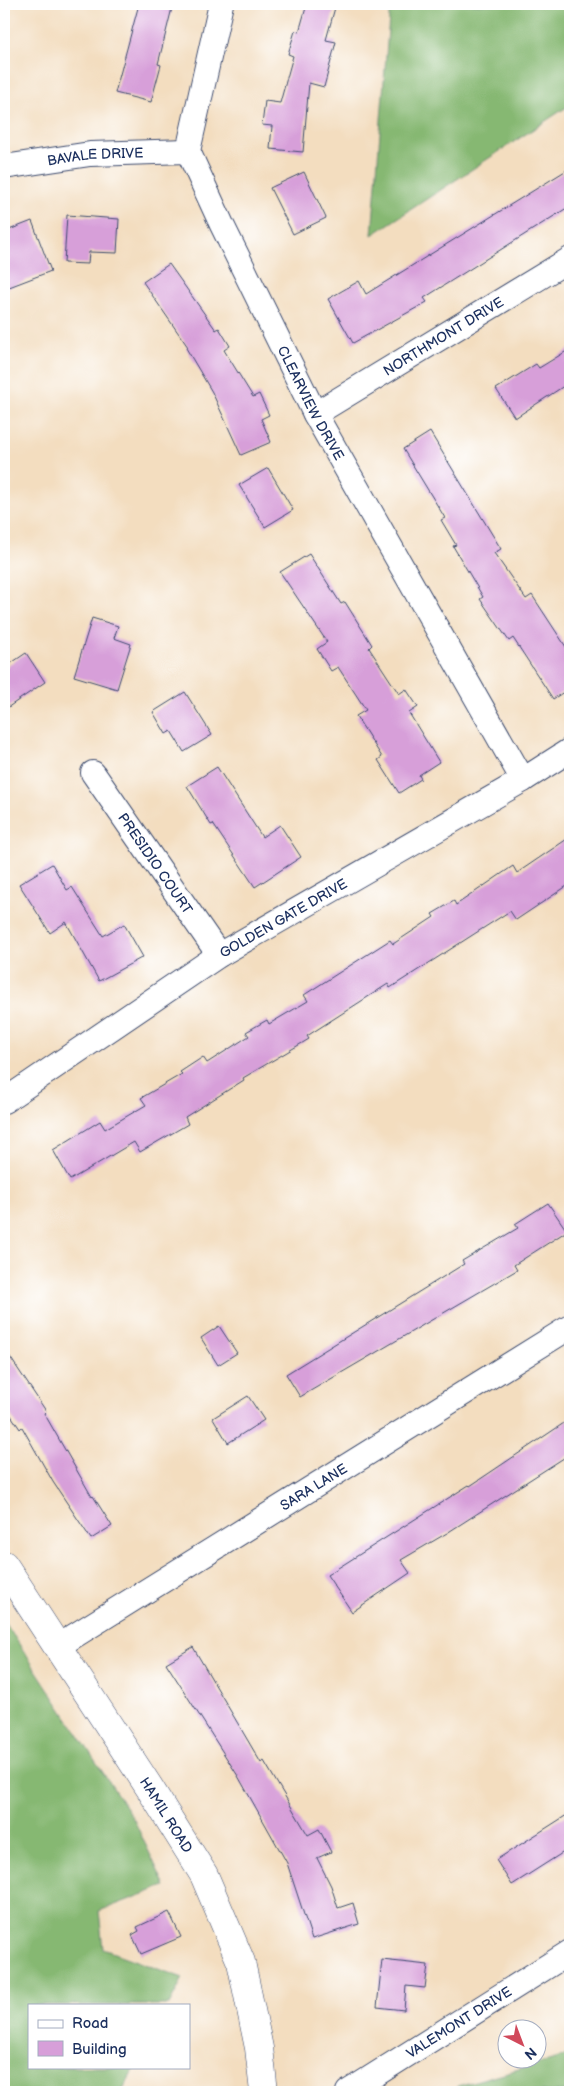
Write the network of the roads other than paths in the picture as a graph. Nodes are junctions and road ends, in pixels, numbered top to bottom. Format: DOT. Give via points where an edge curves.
graph roads {
  1 [pos="221,4"];
  2 [pos="188,151"];
  3 [pos="4,167"];
  4 [pos="570,259"];
  5 [pos="315,414"];
  6 [pos="570,750"];
  7 [pos="93,773"];
  8 [pos="523,780"];
  9 [pos="219,955"];
  10 [pos="4,1101"];
  11 [pos="570,1327"];
  12 [pos="4,1565"];
  13 [pos="58,1646"];
  14 [pos="570,1952"];
  15 [pos="264,2092"];
  16 [pos="348,2092"];
  1 -- 2 [label="street"];
  2 -- 3 [label="street, BAVALE DRIVE" via="90,154"];
  2 -- 5 [label="street, CLEARVIEW DRIVE"];
  4 -- 5 [label="street, NORTHMONT DRIVE"];
  5 -- 8 [label="street, CLEARVIEW DRIVE"];
  6 -- 8 [label="street, GOLDEN GATE DRIVE"];
  7 -- 9 [label="street, PRESIDIO COURT"];
  8 -- 9 [label="street, GOLDEN GATE DRIVE"];
  9 -- 10 [label="street, GOLDEN GATE DRIVE"];
  11 -- 13 [label="street, SARA LANE"];
  12 -- 13 [label="street, HAMIL ROAD"];
  13 -- 15 [label="street, HAMIL ROAD" via="204,1875 242,1962"];
  14 -- 16 [label="street, VALEMONT DRIVE"];
}
